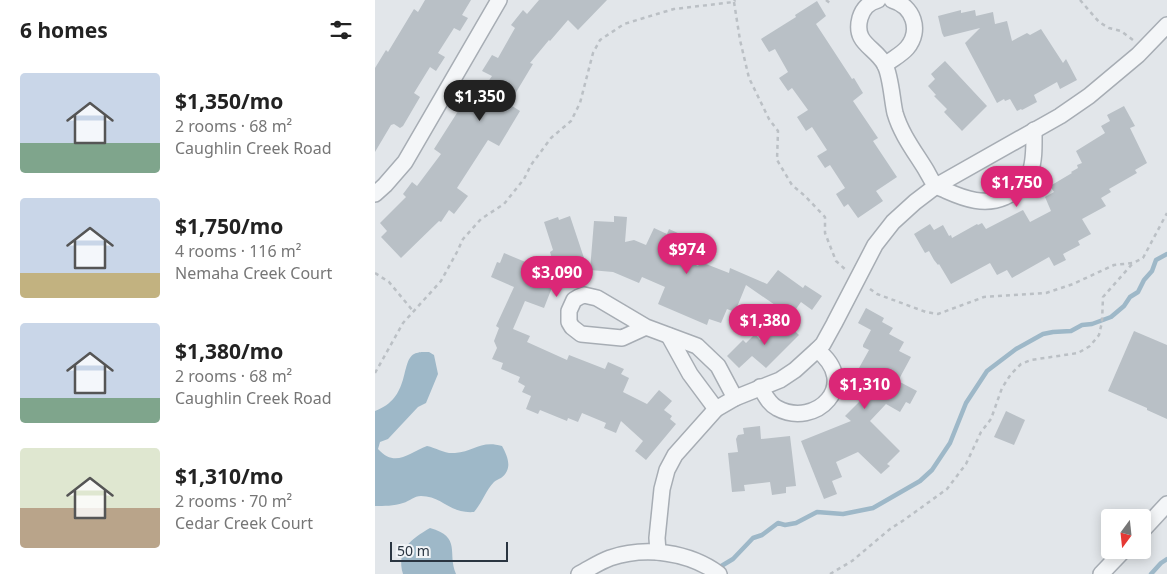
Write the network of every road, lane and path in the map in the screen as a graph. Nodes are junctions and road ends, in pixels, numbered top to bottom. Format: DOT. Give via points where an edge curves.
graph roads {
  1 [pos="499,0"];
  2 [pos="826,0"];
  3 [pos="878,0"];
  4 [pos="892,0"];
  5 [pos="1080,0"];
  6 [pos="734,1"];
  7 [pos="830,3"];
  8 [pos="1167,25"];
  9 [pos="1144,49"];
  10 [pos="885,65"];
  11 [pos="1034,130"];
  12 [pos="936,186"];
  13 [pos="375,194"];
  14 [pos="1167,213"];
  15 [pos="1133,262"];
  16 [pos="375,273"];
  17 [pos="857,280"];
  18 [pos="413,312"];
  19 [pos="646,327"];
  20 [pos="669,336"];
  21 [pos="817,350"];
  22 [pos="375,373"];
  23 [pos="760,387"];
  24 [pos="735,398"];
  25 [pos="716,409"];
  26 [pos="1167,504"];
  27 [pos="1151,521"];
  28 [pos="658,552"];
  29 [pos="1115,559"];
  30 [pos="579,574"];
  31 [pos="719,574"];
  32 [pos="831,574"];
  33 [pos="1101,574"];
  1 -- 13 [label="street" via="405,162"];
  2 -- 7 [label="path"];
  3 -- 10 [label="street" via="871,2 862,12 859,31 866,45"];
  4 -- 10 [label="street" via="905,5 914,21 914,34 908,47"];
  5 -- 9 [label="path" via="1099,22 1121,31"];
  6 -- 17 [label="path" via="749,78 778,131 777,160 792,185 825,217 825,233 836,261"];
  6 -- 18 [label="path" via="674,9 624,24 600,40 571,121 545,145 504,204 481,219 463,240 441,282"];
  8 -- 9 [label="street"];
  9 -- 11 [label="street" via="1089,96"];
  10 -- 12 [label="street" via="900,126"];
  11 -- 12 [label="street"];
  11 -- 12 [label="street" via="1033,167 1029,177 1013,193 986,202 957,196"];
  12 -- 17 [label="street" via="889,226"];
  14 -- 15 [label="path" via="1143,258"];
  15 -- 17 [label="path" via="1114,265 1073,284 1046,292 984,297 938,314 877,294"];
  15 -- 32 [label="path" via="1103,298 1101,328 1091,346 1078,353 1021,364 1002,388 991,419 966,464 947,489"];
  16 -- 18 [label="path" via="389,282"];
  17 -- 21 [label="street"];
  18 -- 22 [label="path" via="403,323"];
  19 -- 19 [label="street" via="589,296 574,300 569,311 571,327 581,334 622,338"];
  19 -- 20 [label="street"];
  20 -- 24 [label="street" via="697,346 713,360"];
  20 -- 25 [label="street" via="690,374"];
  21 -- 23 [label="street" via="788,375"];
  21 -- 23 [label="street" via="829,362 835,384 832,395 822,406 801,413 783,411 769,402"];
  23 -- 24 [label="street"];
  24 -- 25 [label="street"];
  25 -- 28 [label="street" via="675,455 667,470 662,489"];
  26 -- 27 [label="street"];
  28 -- 30 [label="street" via="622,555"];
  28 -- 31 [label="street" via="690,559"];
  29 -- 33 [label="street"];
}
